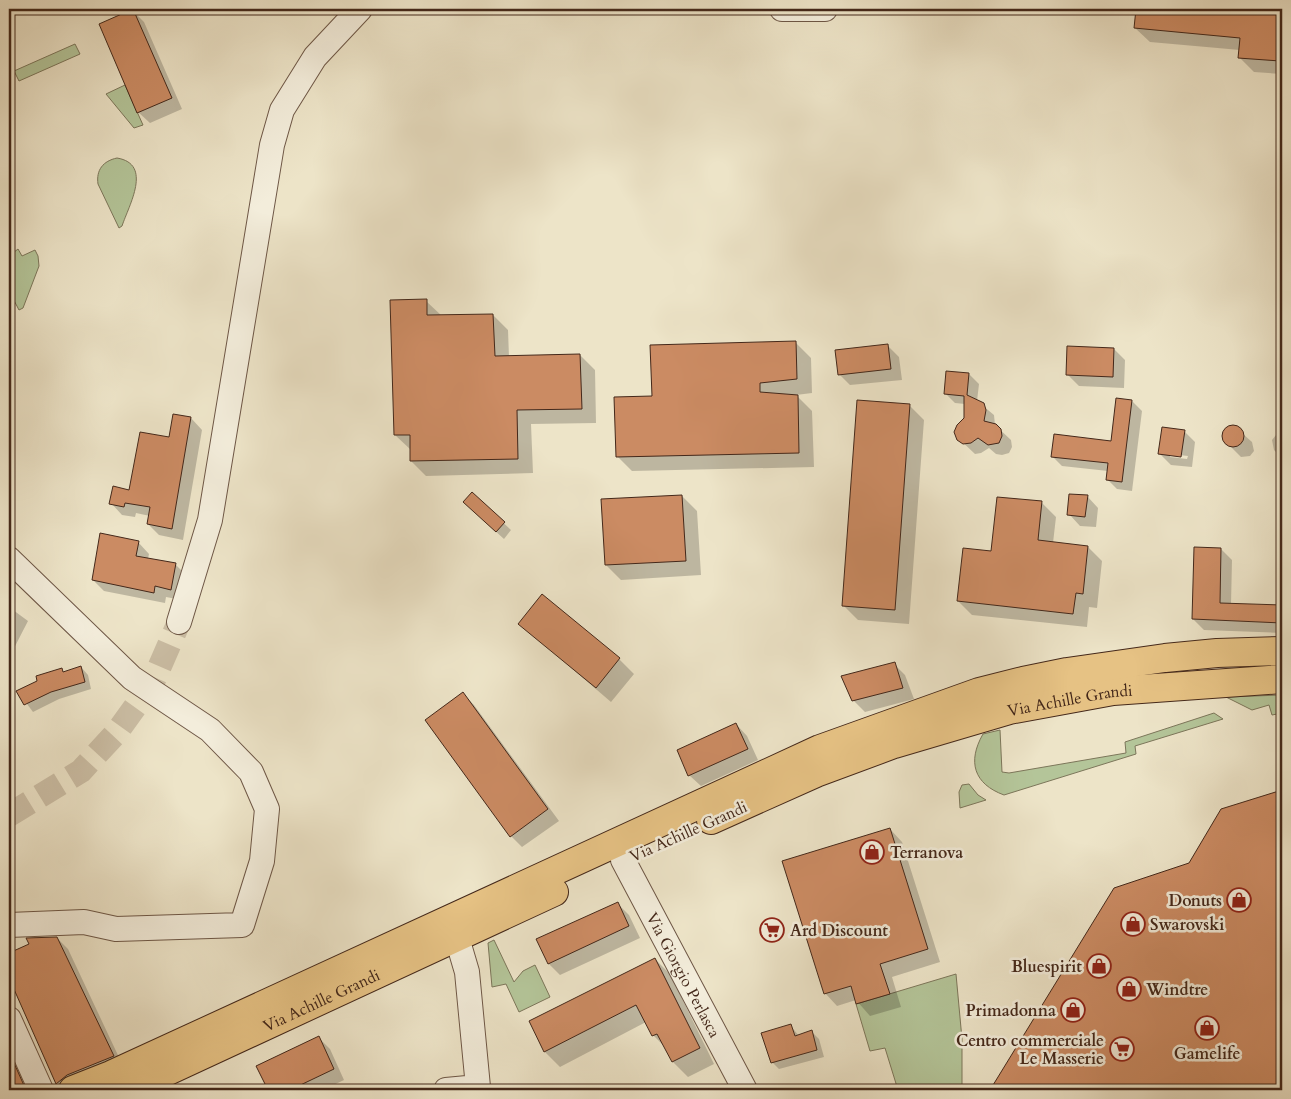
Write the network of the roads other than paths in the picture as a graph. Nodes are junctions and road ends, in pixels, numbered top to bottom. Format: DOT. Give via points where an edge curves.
graph roads {
  1 [pos="360,9"];
  2 [pos="782,9"];
  3 [pos="825,9"];
  4 [pos="9,559"];
  5 [pos="178,622"];
  6 [pos="1282,651"];
  7 [pos="1282,661"];
  8 [pos="1282,679"];
  9 [pos="945,705"];
  10 [pos="623,860"];
  11 [pos="9,925"];
  12 [pos="457,938"];
  13 [pos="9,1019"];
  14 [pos="41,1090"];
  15 [pos="73,1090"];
  16 [pos="127,1090"];
  17 [pos="446,1090"];
  18 [pos="745,1090"];
  1 -- 5 [label="street" via="315,57 282,110 272,145 210,520"];
  2 -- 3 [label="street"];
  4 -- 11 [label="street" via="132,678 210,730 251,772 266,808 262,860 242,925 116,929 84,922"];
  6 -- 9 [label="main road, Via Achille Grandi" via="1217,653 1067,672 979,692"];
  7 -- 9 [label="main road, Via Achille Grandi" via="1165,668"];
  8 -- 10 [label="main road, Via Achille Grandi" via="1113,691 1009,710 894,744 816,773"];
  9 -- 15 [label="main road, Via Achille Grandi" via="820,749"];
  10 -- 12 [label="main road, Via Achille Grandi"];
  10 -- 18 [label="street, Via Giorgio Perlasca"];
  12 -- 16 [label="main road, Via Achille Grandi"];
  12 -- 17 [label="street" via="467,972 478,1086"];
  13 -- 14 [label="street"];
}
